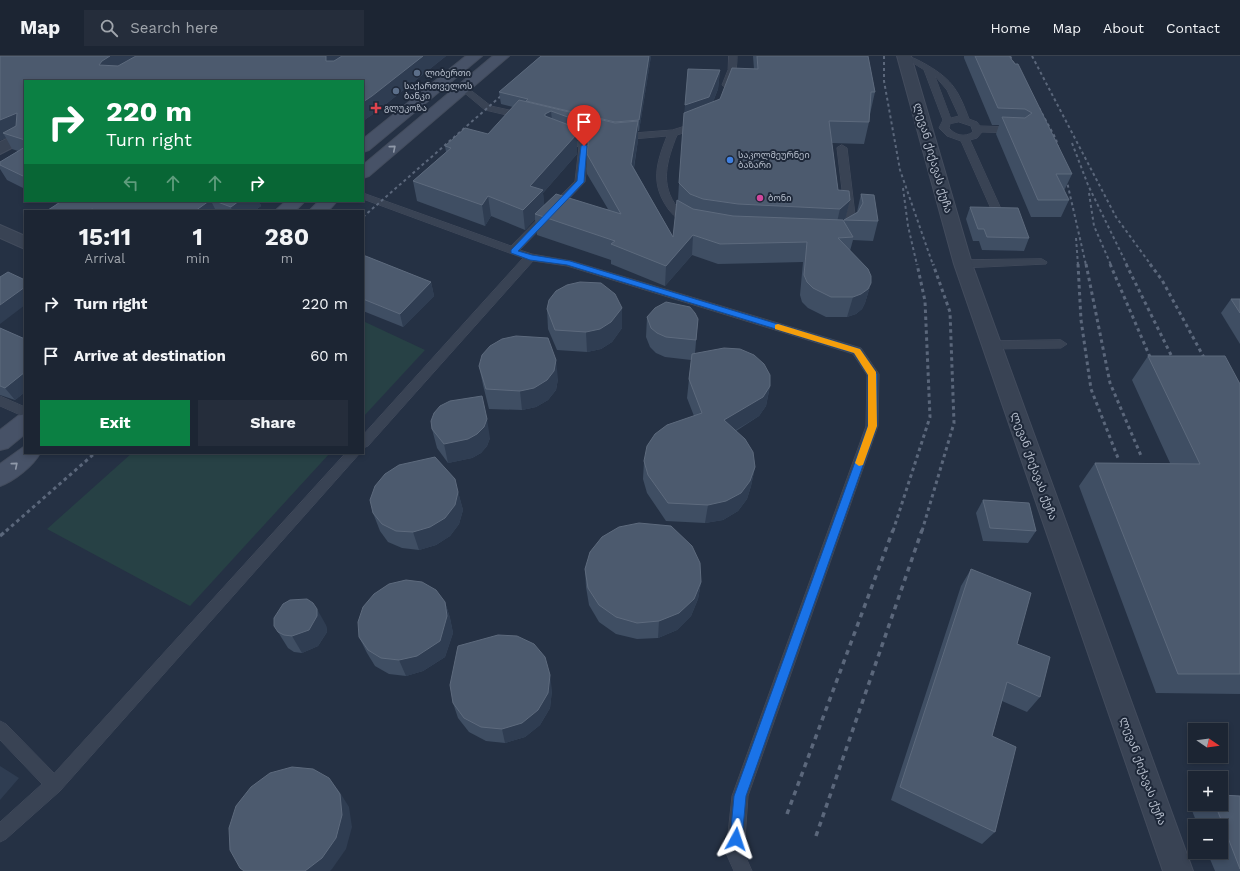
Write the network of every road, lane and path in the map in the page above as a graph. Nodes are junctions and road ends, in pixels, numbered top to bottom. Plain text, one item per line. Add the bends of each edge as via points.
1 (475, 56) edge
2 (502, 56) edge
3 (733, 56) edge
4 (905, 56) edge
5 (928, 69) junction
6 (464, 88) junction
7 (724, 92) edge
8 (533, 118) edge
9 (965, 120) junction
10 (948, 121) junction
11 (708, 122) edge
12 (978, 129) junction
13 (1019, 130) edge
14 (673, 133) junction
15 (552, 135) edge
16 (24, 136) edge
17 (608, 136) edge
18 (965, 138) junction
19 (364, 146) edge
20 (842, 148) dead end
21 (0, 150) edge
22 (364, 172) edge
23 (364, 196) edge
24 (296, 202) edge
25 (329, 202) edge
26 (285, 210) edge
27 (319, 210) edge
28 (997, 211) edge
29 (700, 226) edge
30 (0, 231) edge
31 (837, 236) edge
32 (24, 243) edge
33 (513, 251) junction
34 (530, 258) junction
35 (1042, 262) dead end
36 (963, 264) junction
37 (992, 344) junction
38 (1061, 344) dead end
39 (0, 401) edge
40 (24, 412) edge
41 (24, 423) edge
42 (0, 442) edge
43 (364, 442) edge
44 (28, 454) edge
45 (353, 454) edge
46 (0, 477) edge
47 (0, 730) edge
48 (54, 786) junction
49 (0, 833) edge
50 (743, 871) edge
51 (1178, 871) edge

1 - 19 main road
2 - 6 main road
3 - 7 lane via 732,70
4 - 5 lane
4 - 36 street, ლევან ქიქავას ქუჩა
5 - 9 lane via 942,77 957,98
5 - 10 lane
6 - 8 lane via 488,108
22 -> 6 main road
9 - 10 lane
9 - 12 lane
10 - 18 lane via 944,125 945,131
11 - 14 lane
12 - 13 lane
12 - 18 lane via 975,136
14 - 17 lane via 615,138
14 - 29 lane via 665,152 661,183 672,207 684,220
15 - 33 lane via 584,146 580,182
16 - 21 street
18 - 28 lane
20 - 31 lane via 851,223 848,229
23 - 33 lane
24 - 26 main road
25 - 27 main road
30 - 32 street
33 - 34 lane
34 - 43 lane
34 - 50 lane via 568,263 857,351 873,374 872,426 740,796 735,853
35 - 36 lane
36 - 37 street, ლევან ქიქავას ქუჩა
37 - 38 lane
37 - 51 street, ლევან ქიქავას ქუჩა
39 - 40 lane
41 - 42 main road
46 -> 44 main road
45 - 48 lane
47 - 48 lane
48 - 49 lane

